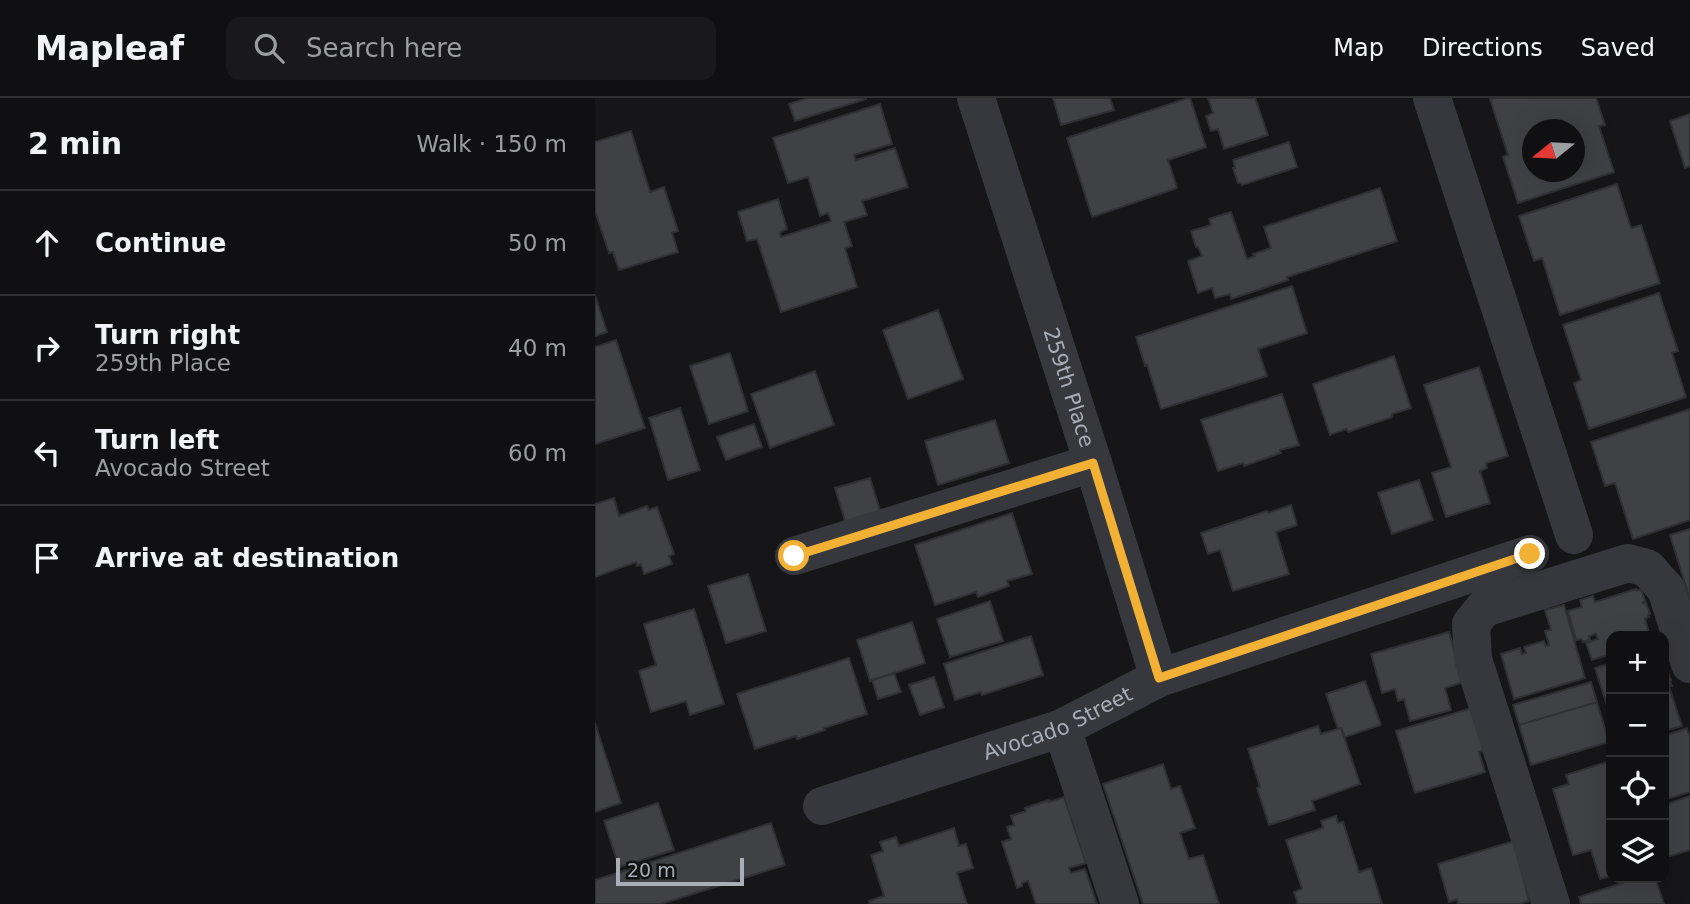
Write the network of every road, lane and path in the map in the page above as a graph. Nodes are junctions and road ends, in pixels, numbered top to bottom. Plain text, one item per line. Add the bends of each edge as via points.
1 (976, 98) edge
2 (1432, 98) edge
3 (1093, 463) junction
4 (1574, 535) dead end
5 (1530, 554) dead end
6 (794, 556) dead end
7 (1690, 664) edge
8 (1159, 678) junction
9 (1062, 728) junction
10 (822, 806) dead end
11 (1119, 904) edge
12 (1551, 904) edge

1 - 3 street, 259th Place
2 - 4 street
3 - 6 street
3 - 8 street, 259th Place
5 - 8 street, Avocado Street
7 - 12 street via 1666,589 1647,568 1628,563 1484,608 1471,624 1473,659
8 - 9 street, Avocado Street
9 - 10 street, Avocado Street
9 - 11 street

